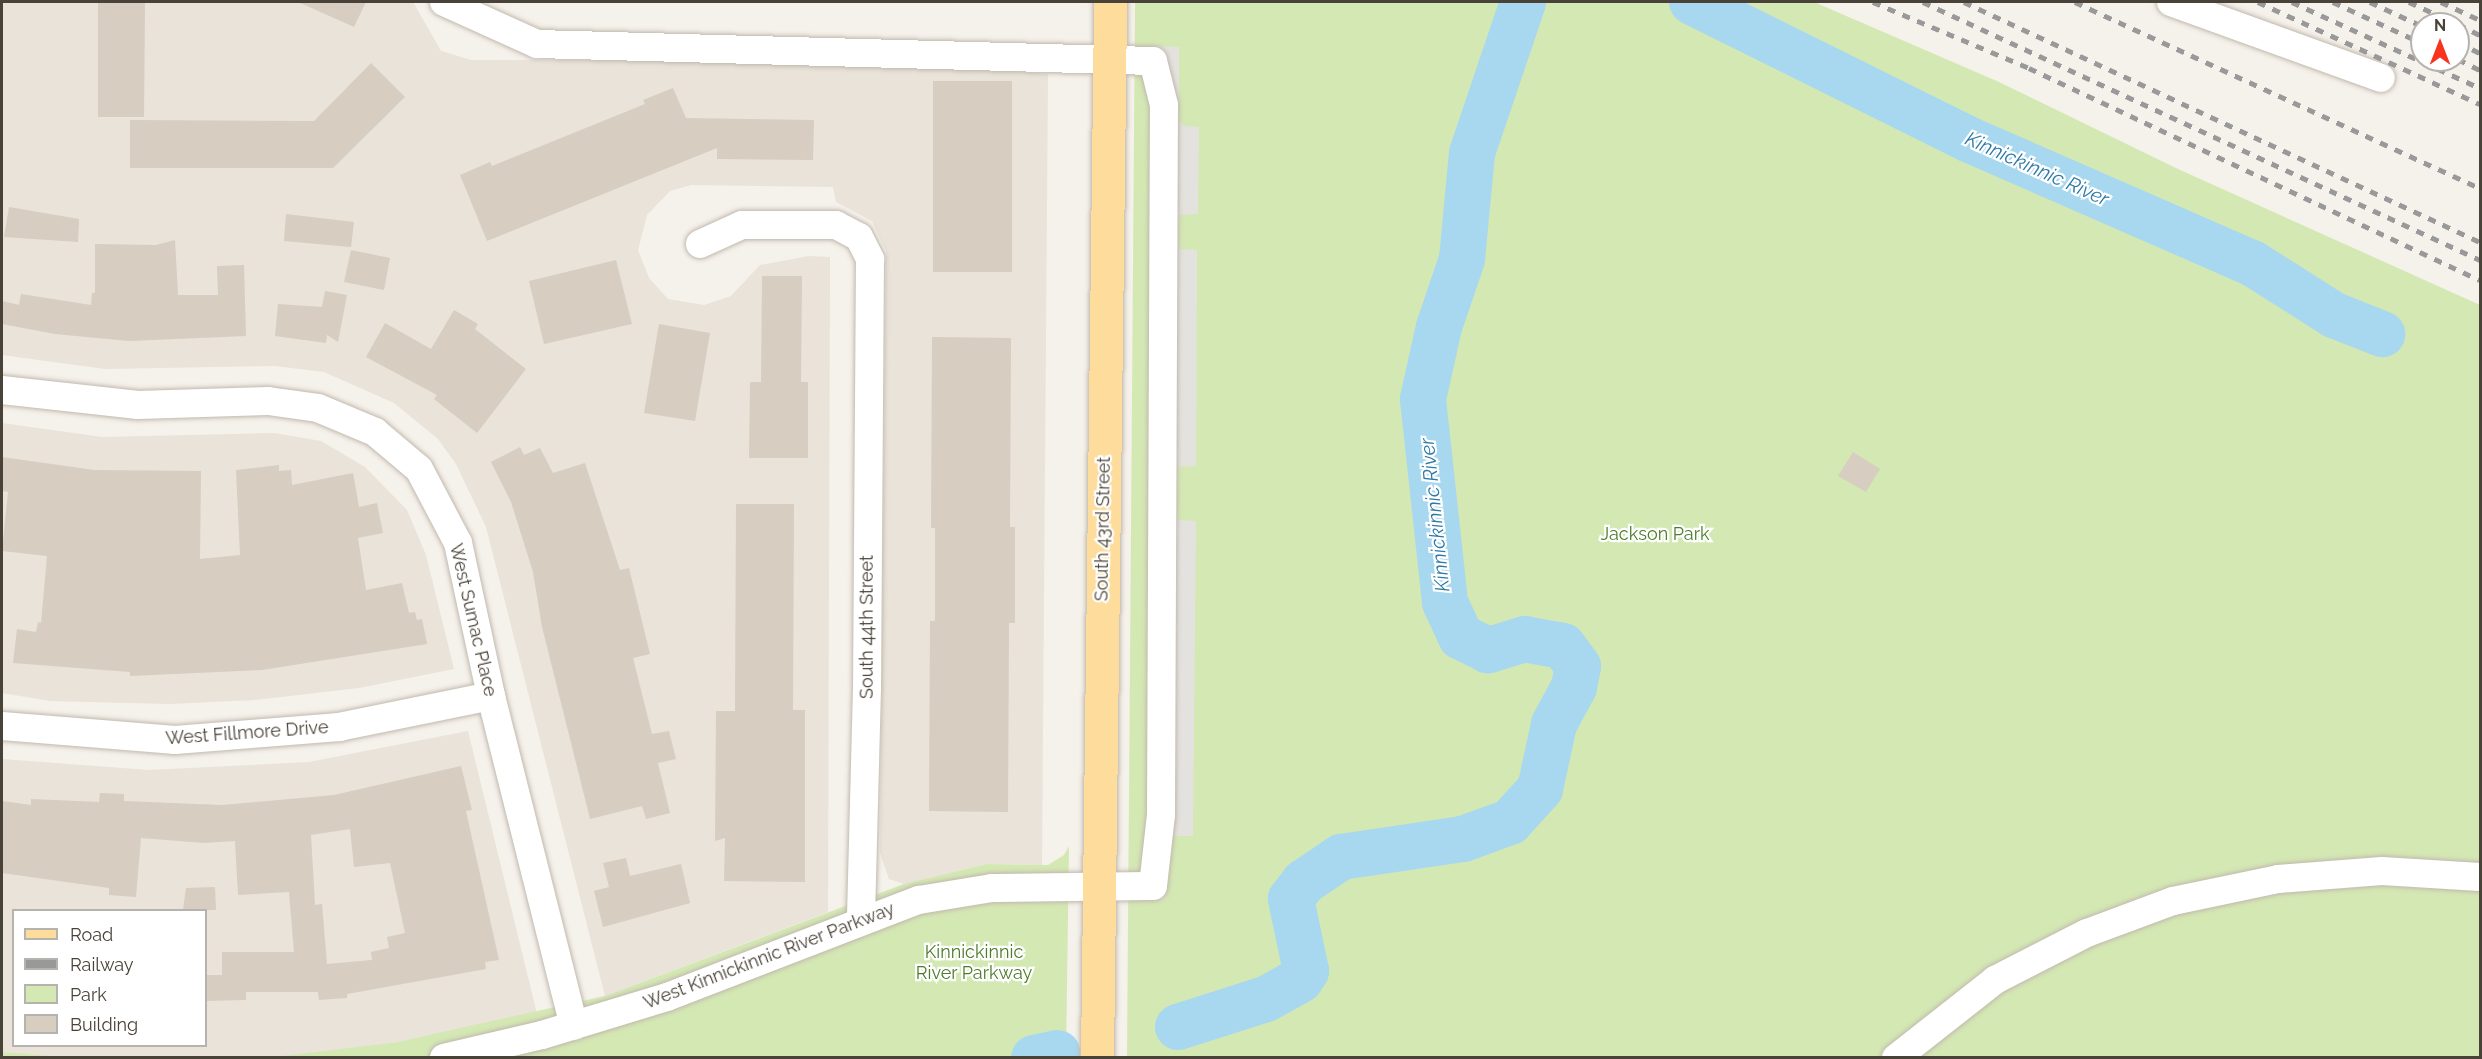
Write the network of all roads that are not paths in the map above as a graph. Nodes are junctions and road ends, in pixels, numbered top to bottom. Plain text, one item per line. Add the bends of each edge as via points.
1 (444, 2) edge
2 (1110, 2) edge
3 (2171, 2) edge
4 (1109, 59) junction
5 (2381, 78) dead end
6 (700, 244) dead end
7 (2, 390) edge
8 (491, 696) junction
9 (2, 726) edge
10 (2481, 877) edge
11 (1098, 886) junction
12 (861, 921) junction
13 (574, 1026) junction
14 (444, 1058) edge
15 (1097, 1058) edge
16 (1896, 1058) edge

1 - 4 street via 537,44
2 - 4 main road, South 43rd Street
3 - 5 street
4 - 11 main road, South 43rd Street
4 - 11 street, West Kinnickinnic River Parkway via 1153,61 1164,105 1161,814 1153,886
6 - 12 street, South 44th Street via 742,225 836,225 859,237 870,259
7 - 8 street, West Sumac Place via 138,405 268,402 318,408 375,432 419,470 458,543
8 - 9 street, West Fillmore Drive via 339,727 175,740
8 - 13 street, West Sumac Place
10 - 16 street via 2382,871 2278,879 2173,901 2087,933 1995,980
11 - 12 street, West Kinnickinnic River Parkway via 992,888 953,893 919,900
11 - 15 main road, South 43rd Street
12 - 13 street, West Kinnickinnic River Parkway via 667,997
13 - 14 street, West Kinnickinnic River Parkway

